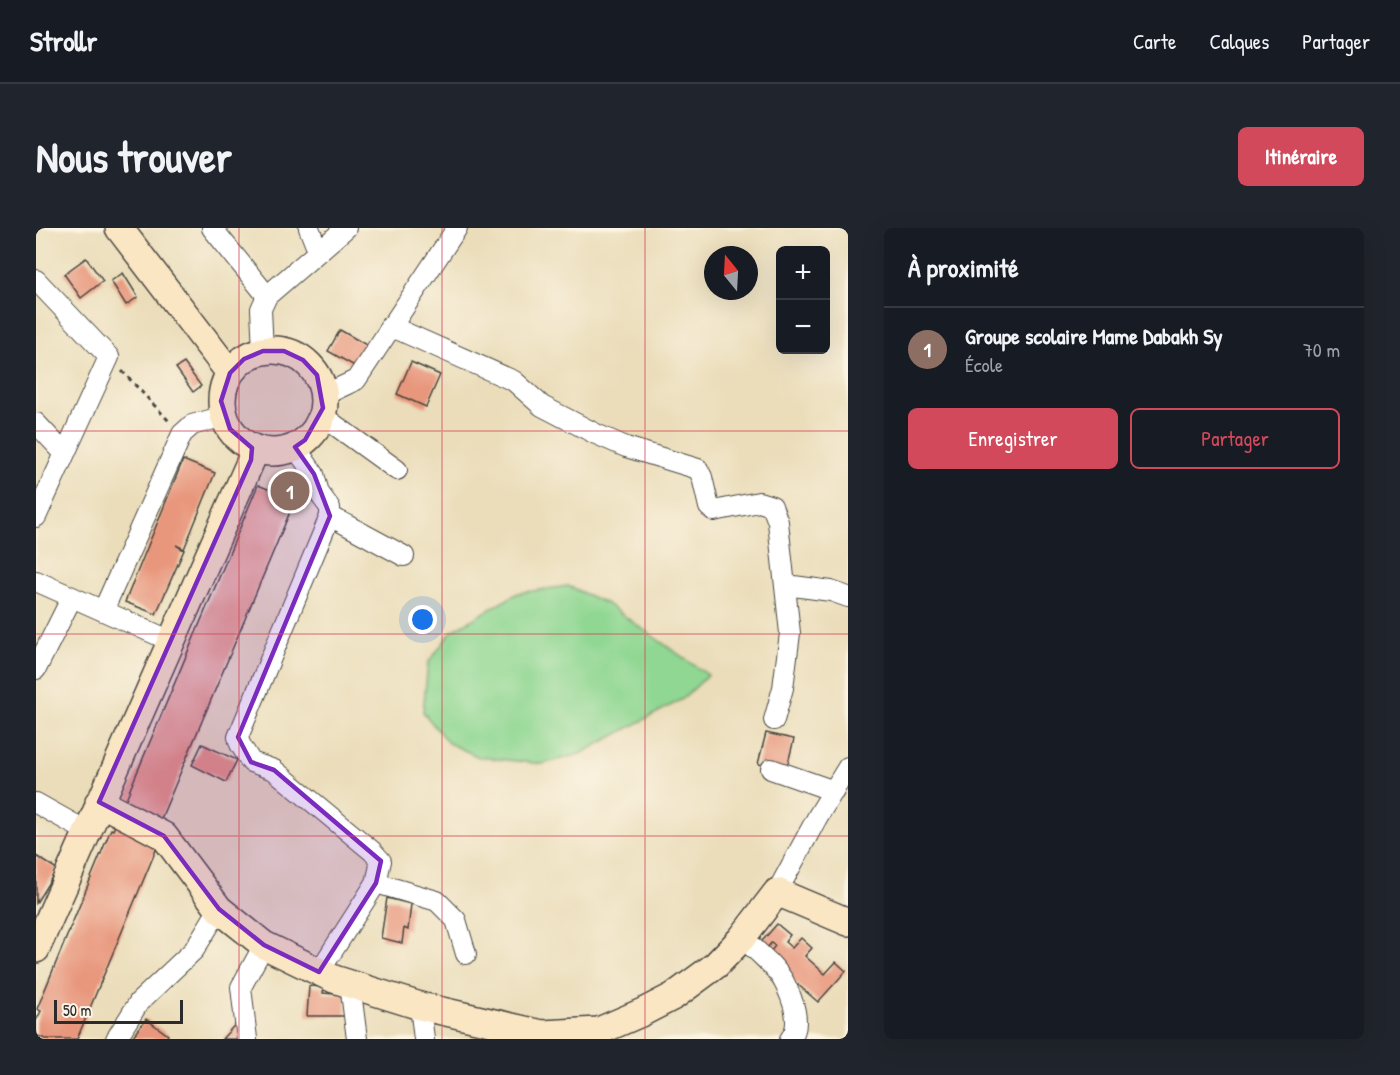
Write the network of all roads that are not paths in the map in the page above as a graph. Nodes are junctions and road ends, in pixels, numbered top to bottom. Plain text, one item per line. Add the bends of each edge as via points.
1 (118, 228) edge
2 (212, 228) edge
3 (309, 228) edge
4 (346, 228) edge
5 (457, 228) edge
6 (318, 251) junction
7 (36, 280) edge
8 (267, 296) junction
9 (390, 326) junction
10 (263, 351) junction
11 (230, 373) junction
12 (323, 405) junction
13 (224, 416) junction
14 (36, 423) edge
15 (294, 447) junction
16 (252, 448) junction
17 (64, 453) junction
18 (397, 470) dead end
19 (330, 516) junction
20 (36, 517) edge
21 (404, 556) dead end
22 (36, 581) edge
23 (786, 585) junction
24 (72, 597) junction
25 (848, 597) edge
26 (103, 611) junction
27 (171, 641) junction
28 (36, 669) edge
29 (774, 720) dead end
30 (848, 767) edge
31 (771, 769) dead end
32 (834, 791) junction
33 (99, 802) junction
34 (36, 803) edge
35 (86, 831) junction
36 (376, 884) junction
37 (777, 892) junction
38 (219, 909) junction
39 (848, 922) edge
40 (742, 937) junction
41 (38, 938) edge
42 (264, 945) junction
43 (466, 954) dead end
44 (319, 972) junction
45 (350, 984) junction
46 (420, 1006) junction
47 (542, 1036) edge
48 (116, 1039) edge
49 (247, 1039) edge
50 (357, 1039) edge
51 (424, 1039) edge
52 (790, 1039) edge

1 - 11 street
2 - 8 street
3 - 6 street
4 - 6 street
5 - 9 street
6 - 8 street
7 - 17 street via 109,357
8 - 10 street via 261,309
9 - 12 street via 356,380
9 - 23 street via 514,381 542,406 596,434 698,469 709,507 714,511 759,502 771,506 778,522
10 - 11 street via 244,358
10 - 12 street via 284,351 303,360 317,375
11 - 13 street via 224,386
12 - 15 street via 314,431
12 - 18 street
13 - 16 street via 230,429
13 - 26 street via 192,425 182,434
14 - 17 street
15 - 16 street via 274,451
15 - 19 street via 314,474
16 - 27 street via 251,460
17 - 20 street
19 - 21 street
19 - 36 street via 238,737 251,762 274,770 372,851 381,861
22 - 24 street
23 - 25 street
23 - 29 street via 790,633 783,688
24 - 26 street
24 - 28 street
26 - 27 street
27 - 33 street
30 - 32 street
31 - 32 street
32 - 37 street
33 - 35 street
33 - 38 street via 164,836
34 - 35 street
35 - 41 street
36 - 43 street via 437,901 456,920
36 - 44 street
37 - 39 street
37 - 40 street
38 - 42 street
38 - 48 street via 194,950 139,1002
40 - 47 street via 716,965 674,996 644,1012 599,1031
40 - 52 street via 784,981 797,1018
42 - 44 street
42 - 49 street via 241,987
44 - 45 street
45 - 46 street
45 - 50 street
46 - 47 street
46 - 51 street

